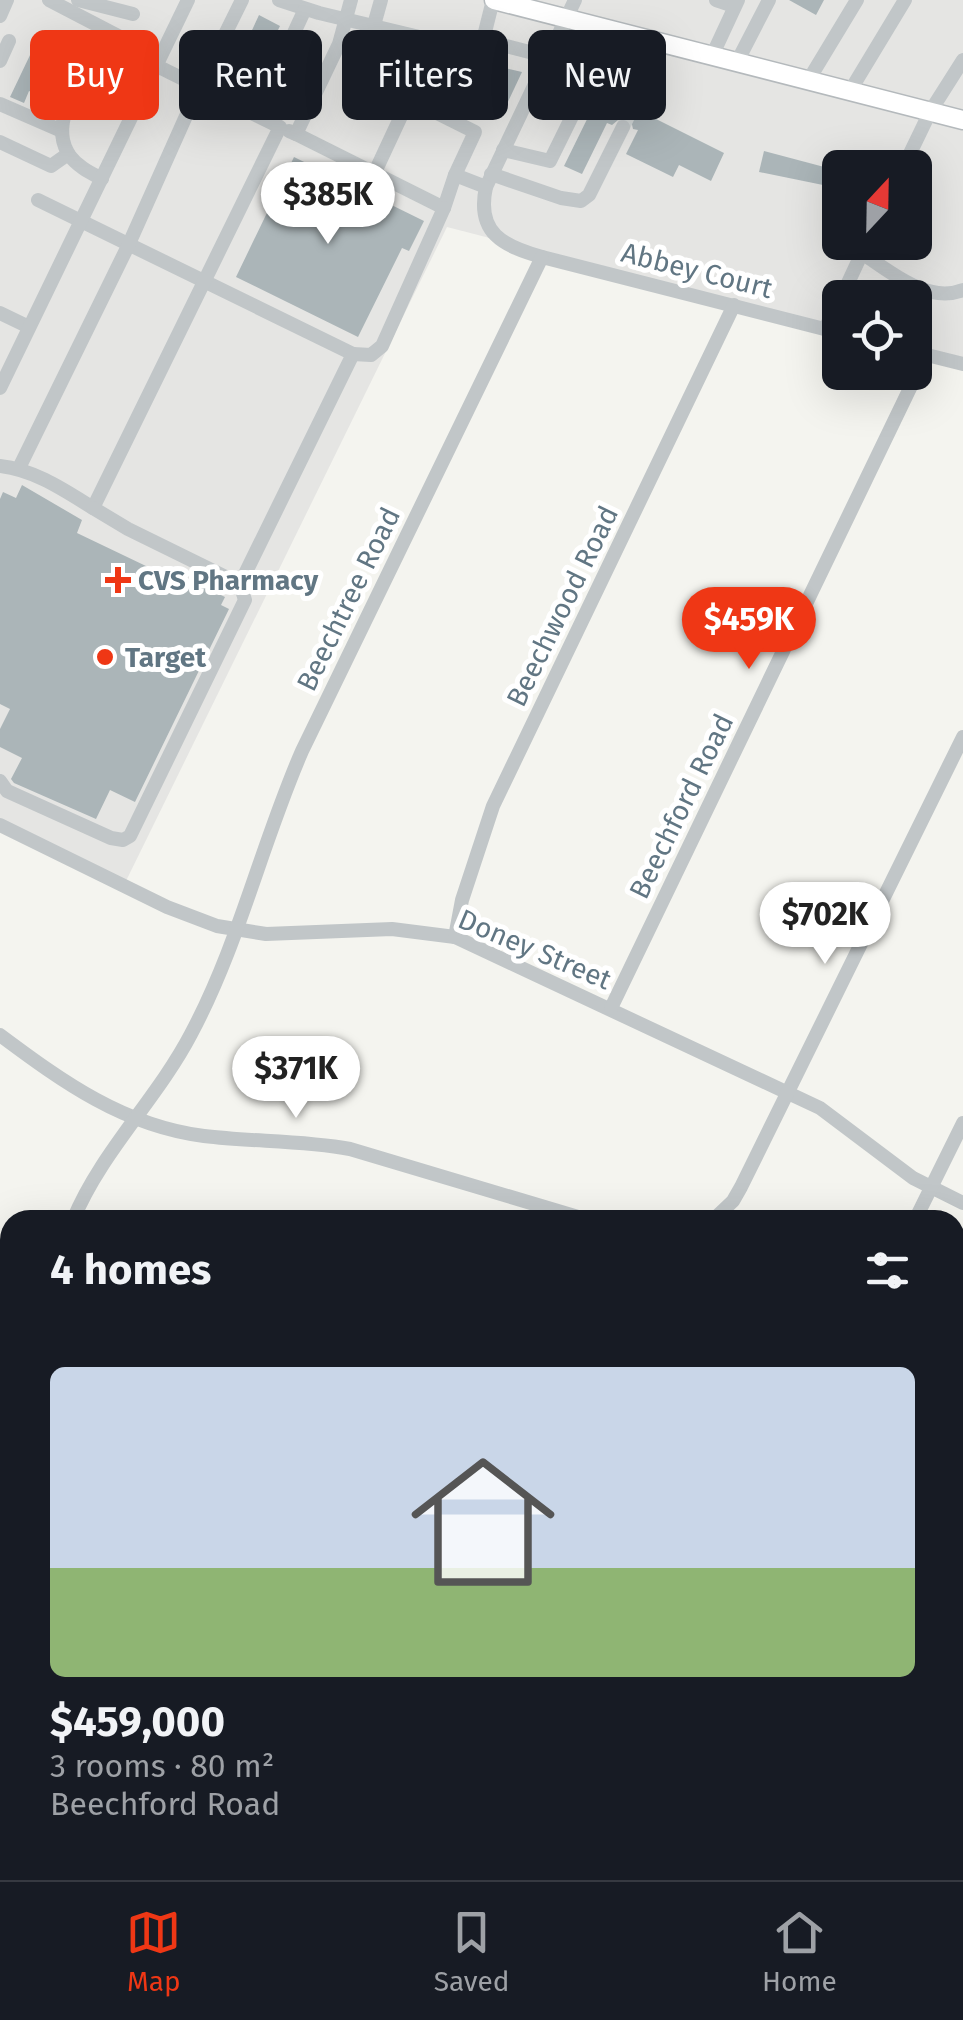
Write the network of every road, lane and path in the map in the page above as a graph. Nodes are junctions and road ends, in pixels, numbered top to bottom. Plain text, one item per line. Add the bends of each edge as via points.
1 (7, 0) edge
2 (50, 0) edge
3 (78, 0) edge
4 (188, 0) edge
5 (242, 0) edge
6 (279, 0) edge
7 (351, 0) edge
8 (381, 0) edge
9 (493, 0) edge
10 (575, 0) edge
11 (716, 0) edge
12 (769, 0) edge
13 (858, 0) edge
14 (904, 0) edge
15 (736, 3) edge
16 (304, 9) junction
17 (133, 14) dead end
18 (0, 16) edge
19 (346, 17) junction
20 (566, 18) junction
21 (374, 25) junction
22 (107, 30) edge
23 (227, 30) edge
24 (294, 30) edge
25 (392, 30) edge
26 (486, 30) edge
27 (560, 30) edge
28 (611, 30) edge
29 (9, 41) dead end
30 (666, 44) edge
31 (712, 56) junction
32 (0, 61) edge
33 (159, 62) edge
34 (737, 62) junction
35 (961, 68) edge
36 (808, 81) junction
37 (850, 91) junction
38 (528, 98) edge
39 (0, 104) edge
40 (930, 112) junction
41 (63, 120) edge
42 (130, 120) edge
43 (184, 120) edge
44 (267, 120) edge
45 (399, 120) edge
46 (451, 120) edge
47 (570, 120) edge
48 (963, 120) edge
49 (280, 127) junction
50 (623, 127) tunnel mouth
51 (62, 132) junction
52 (296, 134) junction
53 (0, 142) edge
54 (503, 150) junction
55 (912, 150) edge
56 (68, 154) junction
57 (375, 172) junction
58 (455, 175) junction
59 (102, 179) junction
60 (489, 181) junction
61 (38, 200) dead end
62 (444, 208) junction
63 (82, 221) junction
64 (128, 246) junction
65 (542, 257) junction
66 (878, 260) edge
67 (203, 281) junction
68 (963, 290) edge
69 (734, 304) junction
70 (0, 314) edge
71 (29, 327) junction
72 (822, 328) edge
73 (353, 354) junction
74 (932, 356) edge
75 (963, 364) edge
76 (4, 367) edge
77 (0, 388) edge
78 (903, 390) edge
79 (0, 466) edge
80 (19, 468) junction
81 (93, 508) junction
82 (240, 584) junction
83 (961, 747) edge
84 (0, 781) edge
85 (0, 825) edge
86 (238, 932) junction
87 (455, 937) junction
88 (611, 1008) junction
89 (0, 1035) edge
90 (788, 1093) junction
91 (136, 1120) junction
92 (963, 1123) edge
93 (931, 1188) junction
94 (963, 1203) edge
95 (78, 1210) edge
96 (554, 1210) edge
97 (725, 1210) edge
98 (921, 1210) edge

1 - 18 street
2 - 22 street
3 - 17 street
4 - 33 street
5 - 23 street
6 - 16 street
7 - 19 street
8 - 21 street
9 - 20 main road
9 - 26 street
10 - 20 street
11 - 15 street
12 - 34 street
13 - 36 street
14 - 37 street
15 - 31 street
16 - 19 street
16 - 24 street
19 - 21 street
19 - 52 street
20 - 27 street
20 - 28 main road
21 - 25 street
29 - 32 street
30 - 31 main road
31 - 34 main road
34 - 36 main road
35 - 40 street
36 - 37 main road
37 - 40 main road
38 - 54 street
39 - 51 street
40 - 48 main road
40 - 55 street
41 - 51 street
42 - 59 street
43 - 64 street
44 - 49 street
45 - 57 street
46 - 58 street via 475,132
47 - 54 street via 550,161
49 - 52 street
49 - 67 street
50 - 60 street via 581,201
51 - 56 street
52 - 57 street
53 - 56 street via 51,166
54 - 60 street
56 - 59 street
57 - 62 street
58 - 60 street
58 - 62 street
59 - 63 street
60 - 65 street via 483,202 491,230 512,248
61 - 63 street
62 - 73 street via 382,346 371,355
63 - 64 street
63 - 71 street
64 - 67 street
64 - 80 street
65 - 69 street, Abbey Court
65 - 86 street, Beechtree Road via 302,751
66 - 68 street via 924,290
67 - 73 street
67 - 81 street
69 - 72 street, Abbey Court
69 - 87 street, Beechwood Road via 493,806
70 - 71 street
71 - 76 street
73 - 82 street
74 - 75 street
76 - 77 street
78 - 88 street, Beechford Road
79 - 80 street
80 - 81 street
81 - 82 street
82 - 84 street via 245,600 130,836 110,838 7,791
83 - 90 street
85 - 86 street, Doney Street via 168,907
86 - 87 street, Doney Street via 392,928
86 - 91 street, Beechtree Road via 189,1038
87 - 88 street, Doney Street
88 - 90 street, Doney Street
89 - 91 street via 62,1081
90 - 93 street, Doney Street via 820,1108
90 - 97 street
91 - 95 street, Beechtree Road
91 - 96 street via 203,1136 350,1150
92 - 93 street
93 - 94 street, Doney Street
93 - 98 street

